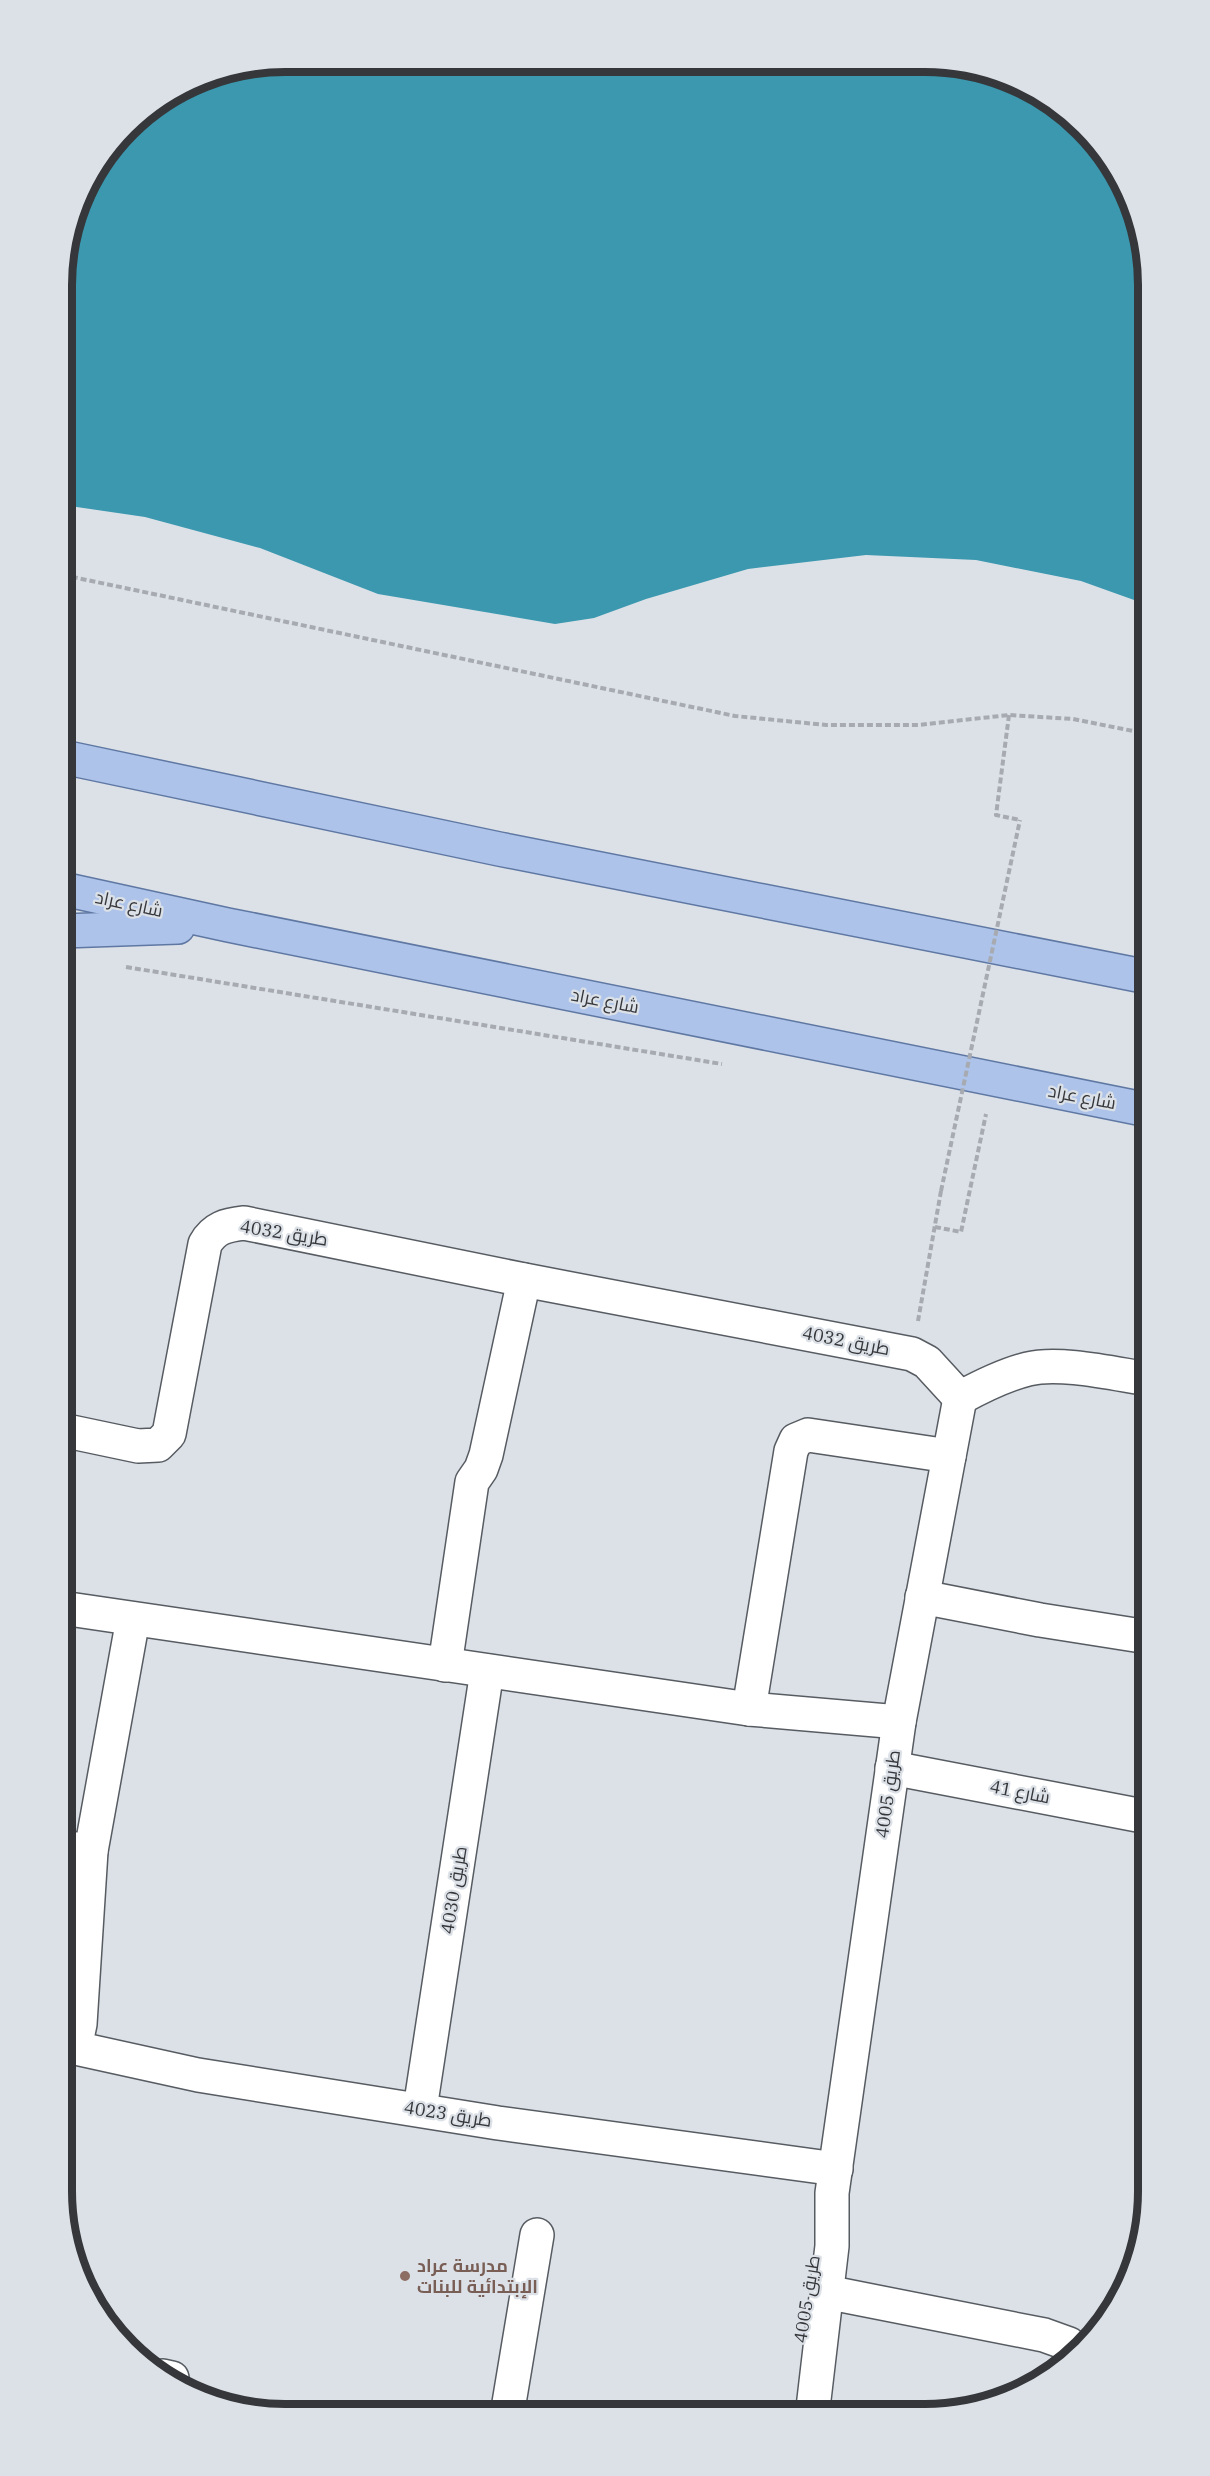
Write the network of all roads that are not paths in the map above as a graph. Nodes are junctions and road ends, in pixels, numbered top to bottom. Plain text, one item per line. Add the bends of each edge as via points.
1 (72, 759) edge
2 (72, 892) edge
3 (228, 925) junction
4 (72, 932) edge
5 (1138, 975) edge
6 (1138, 1108) edge
7 (524, 1280) junction
8 (1138, 1377) edge
9 (960, 1398) junction
10 (72, 1432) edge
11 (949, 1456) junction
12 (922, 1597) junction
13 (72, 1610) edge
14 (133, 1619) junction
15 (1138, 1635) edge
16 (445, 1665) junction
17 (488, 1671) junction
18 (749, 1709) junction
19 (899, 1722) junction
20 (892, 1768) junction
21 (1138, 1814) edge
22 (76, 1849) edge
23 (72, 2039) edge
24 (72, 2048) edge
25 (420, 2109) junction
26 (834, 2181) junction
27 (537, 2235) dead end
28 (826, 2292) junction
29 (1071, 2346) edge
30 (509, 2404) edge
31 (791, 2404) edge
32 (813, 2404) edge

1 - 5 main road via 511,851
2 - 3 main road, شارع عراد
3 - 4 main road
3 - 6 main road, شارع عراد
7 - 9 street, طريق 4032 via 912,1354 927,1362
7 - 10 street, طريق 4032 via 244,1223 219,1228 205,1244 169,1434 158,1445 138,1446
7 - 16 street via 486,1455 472,1482
8 - 9 street via 1077,1368 1031,1368 992,1381
9 - 11 street, طريق 4005
11 - 12 street, طريق 4005
11 - 18 street via 808,1435 796,1440 791,1451
12 - 15 street
12 - 19 street, طريق 4005
13 - 14 street
14 - 16 street
14 - 22 street
16 - 17 street
17 - 18 street
17 - 25 street, طريق 4030
18 - 19 street
19 - 20 street, طريق 4005
20 - 21 street, شارع 41
20 - 26 street, طريق 4005
22 - 23 street via 80,2024
24 - 25 street, طريق 4023 via 198,2075
25 - 26 street, طريق 4023
26 - 28 street, طريق 4005
26 - 31 street, طريق 4005 via 817,2239
27 - 30 street
28 - 29 street via 1044,2335
28 - 32 street, طريق 4005

